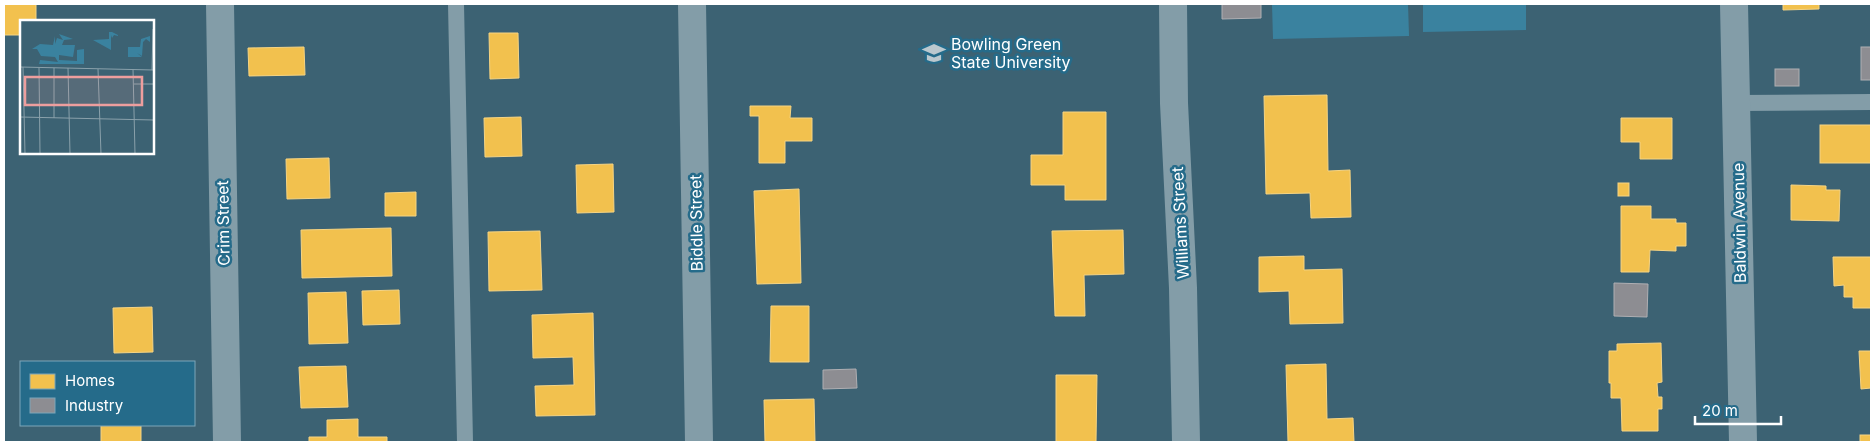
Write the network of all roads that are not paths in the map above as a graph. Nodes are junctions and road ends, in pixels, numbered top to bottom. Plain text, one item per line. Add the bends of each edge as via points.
1 (220, 4) edge
2 (456, 4) edge
3 (692, 4) edge
4 (1173, 4) edge
5 (1734, 4) edge
6 (1871, 102) edge
7 (1736, 103) junction
8 (227, 442) edge
9 (465, 442) edge
10 (699, 442) edge
11 (1186, 442) edge
12 (1744, 442) edge

1 - 8 street, Crim Street
2 - 9 lane
3 - 10 street, Biddle Street
4 - 11 street, Williams Street
5 - 7 street, Baldwin Avenue
6 - 7 lane
7 - 12 street, Baldwin Avenue

